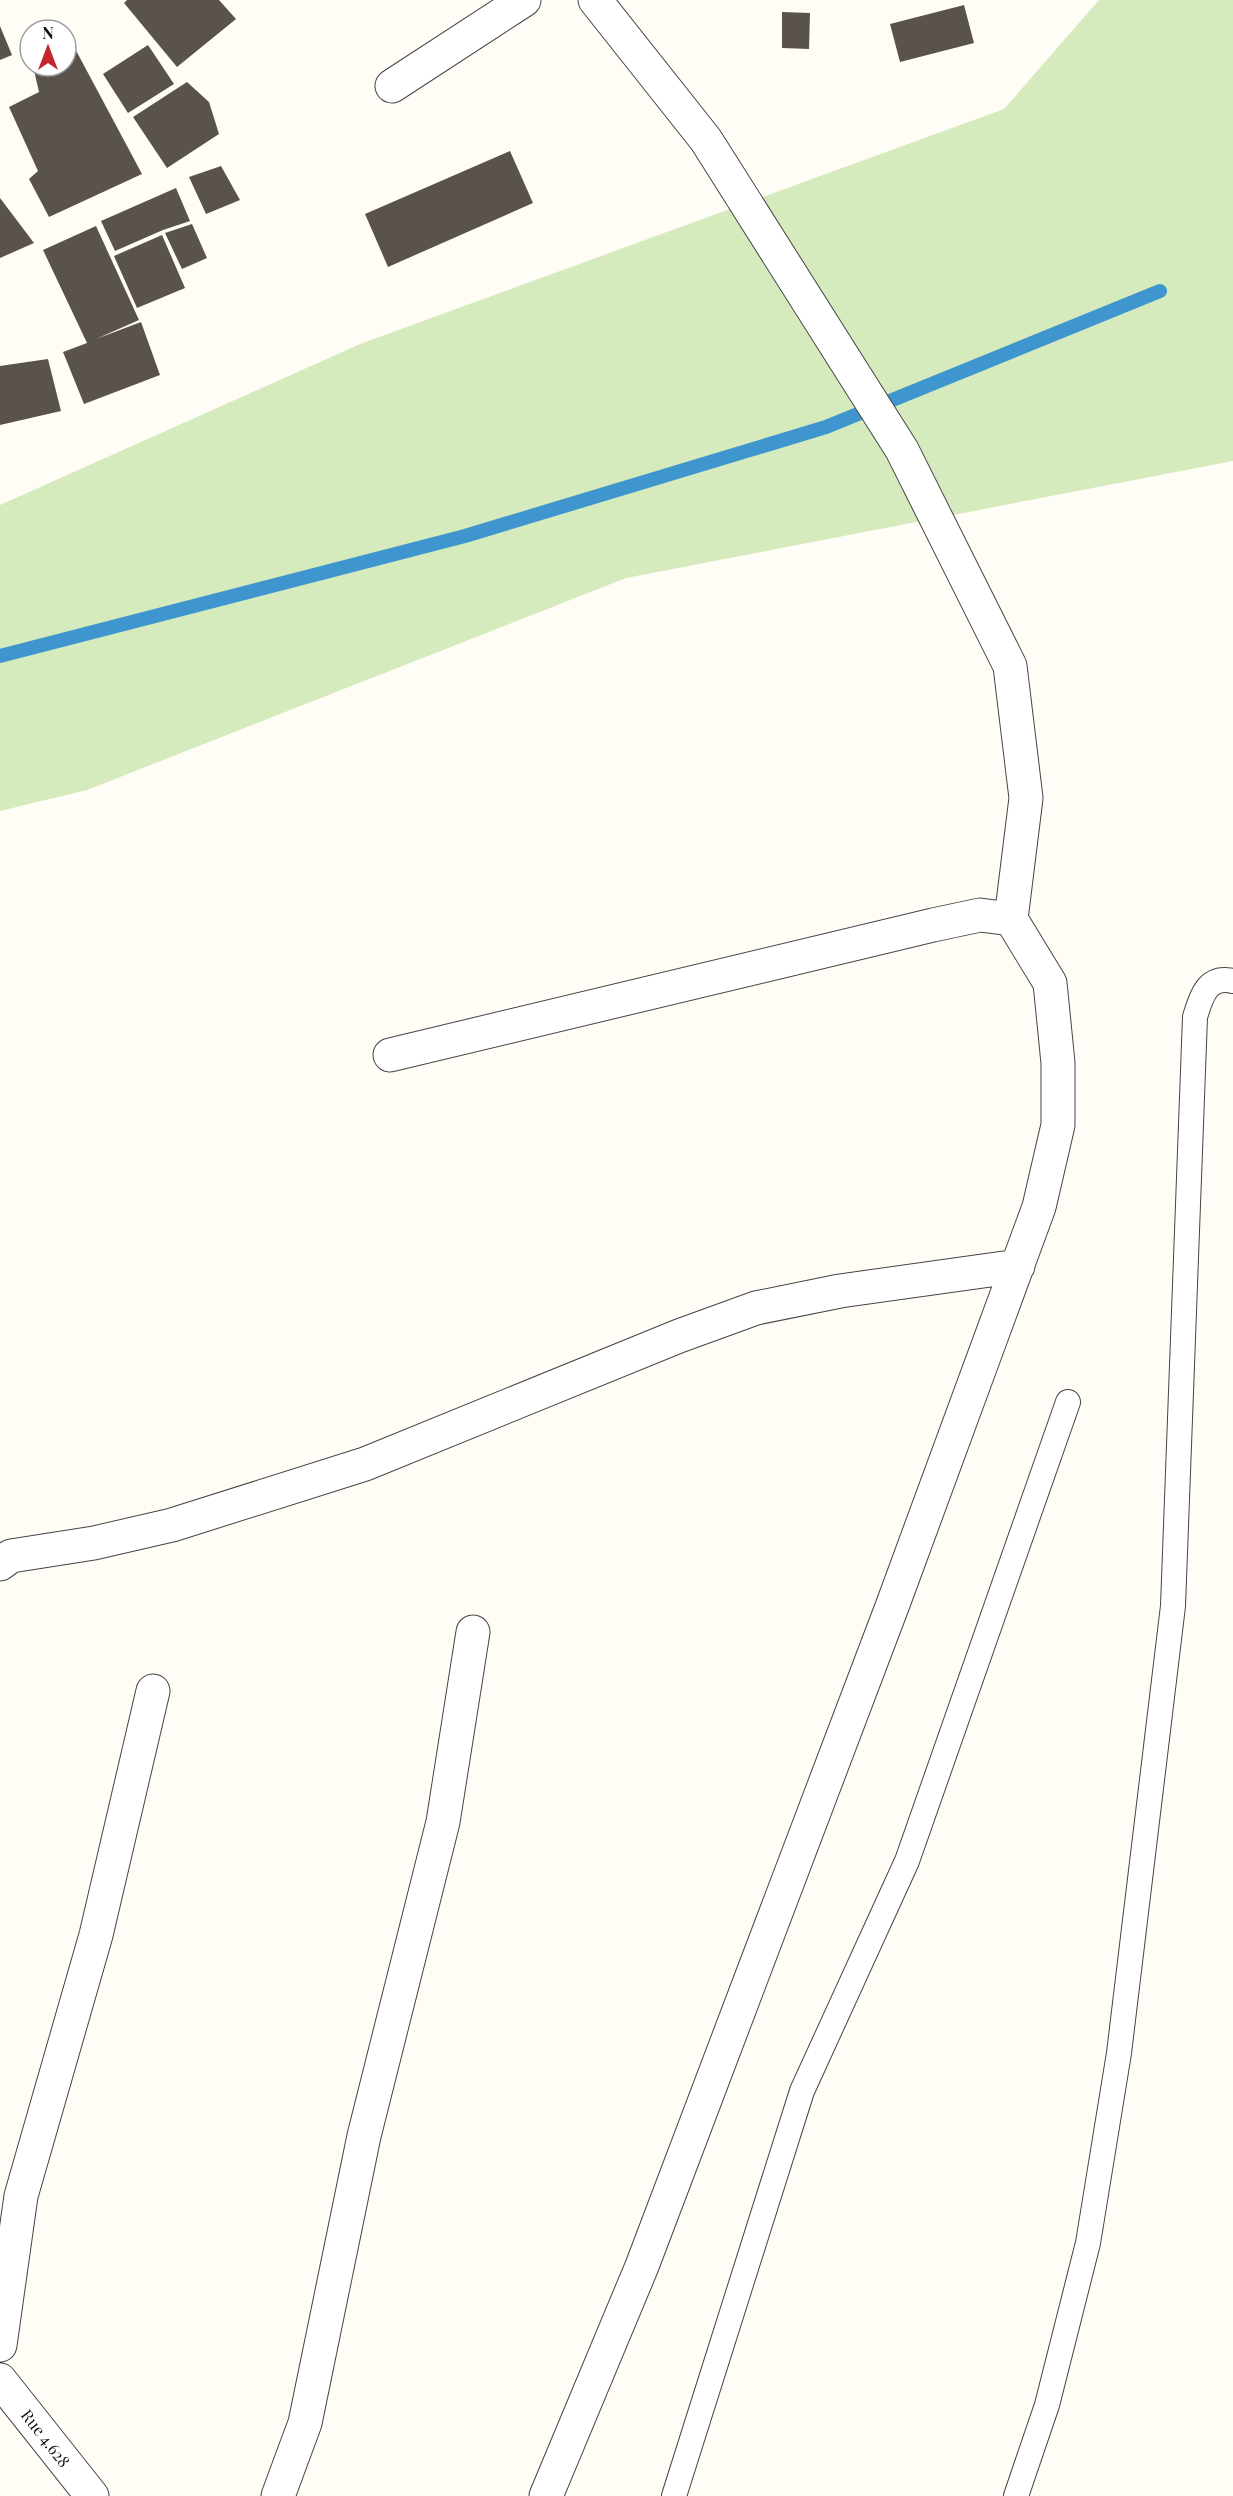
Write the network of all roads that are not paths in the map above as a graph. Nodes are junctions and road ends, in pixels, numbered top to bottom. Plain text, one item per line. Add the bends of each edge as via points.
1 (524, 0) edge
2 (595, 0) edge
3 (392, 86) dead end
4 (1011, 919) junction
5 (1233, 981) edge
6 (390, 1056) dead end
7 (1018, 1266) junction
8 (1068, 1402) dead end
9 (0, 1564) edge
10 (473, 1632) dead end
11 (153, 1691) dead end
12 (0, 2345) edge
13 (0, 2380) edge
14 (92, 2496) edge
15 (278, 2496) edge
16 (546, 2496) edge
17 (674, 2496) edge
18 (1016, 2496) edge

1 - 3 street
2 - 4 street via 706,140 896,442 1010,666 1026,798
4 - 6 street via 980,915 933,925
4 - 7 street via 1050,983 1058,1063 1058,1125 1039,1207
5 - 18 lane via 1209,984 1201,995 1195,1017 1173,1606 1119,2053 1088,2243 1047,2405
7 - 9 street via 840,1291 756,1308 365,1464 172,1525 11,1556
7 - 16 street via 646,2255
8 - 17 lane via 907,1861 802,2091
10 - 15 street via 443,1822 364,2136 305,2423
11 - 12 street via 96,1935 21,2196
13 - 14 street, Rue 4.628

